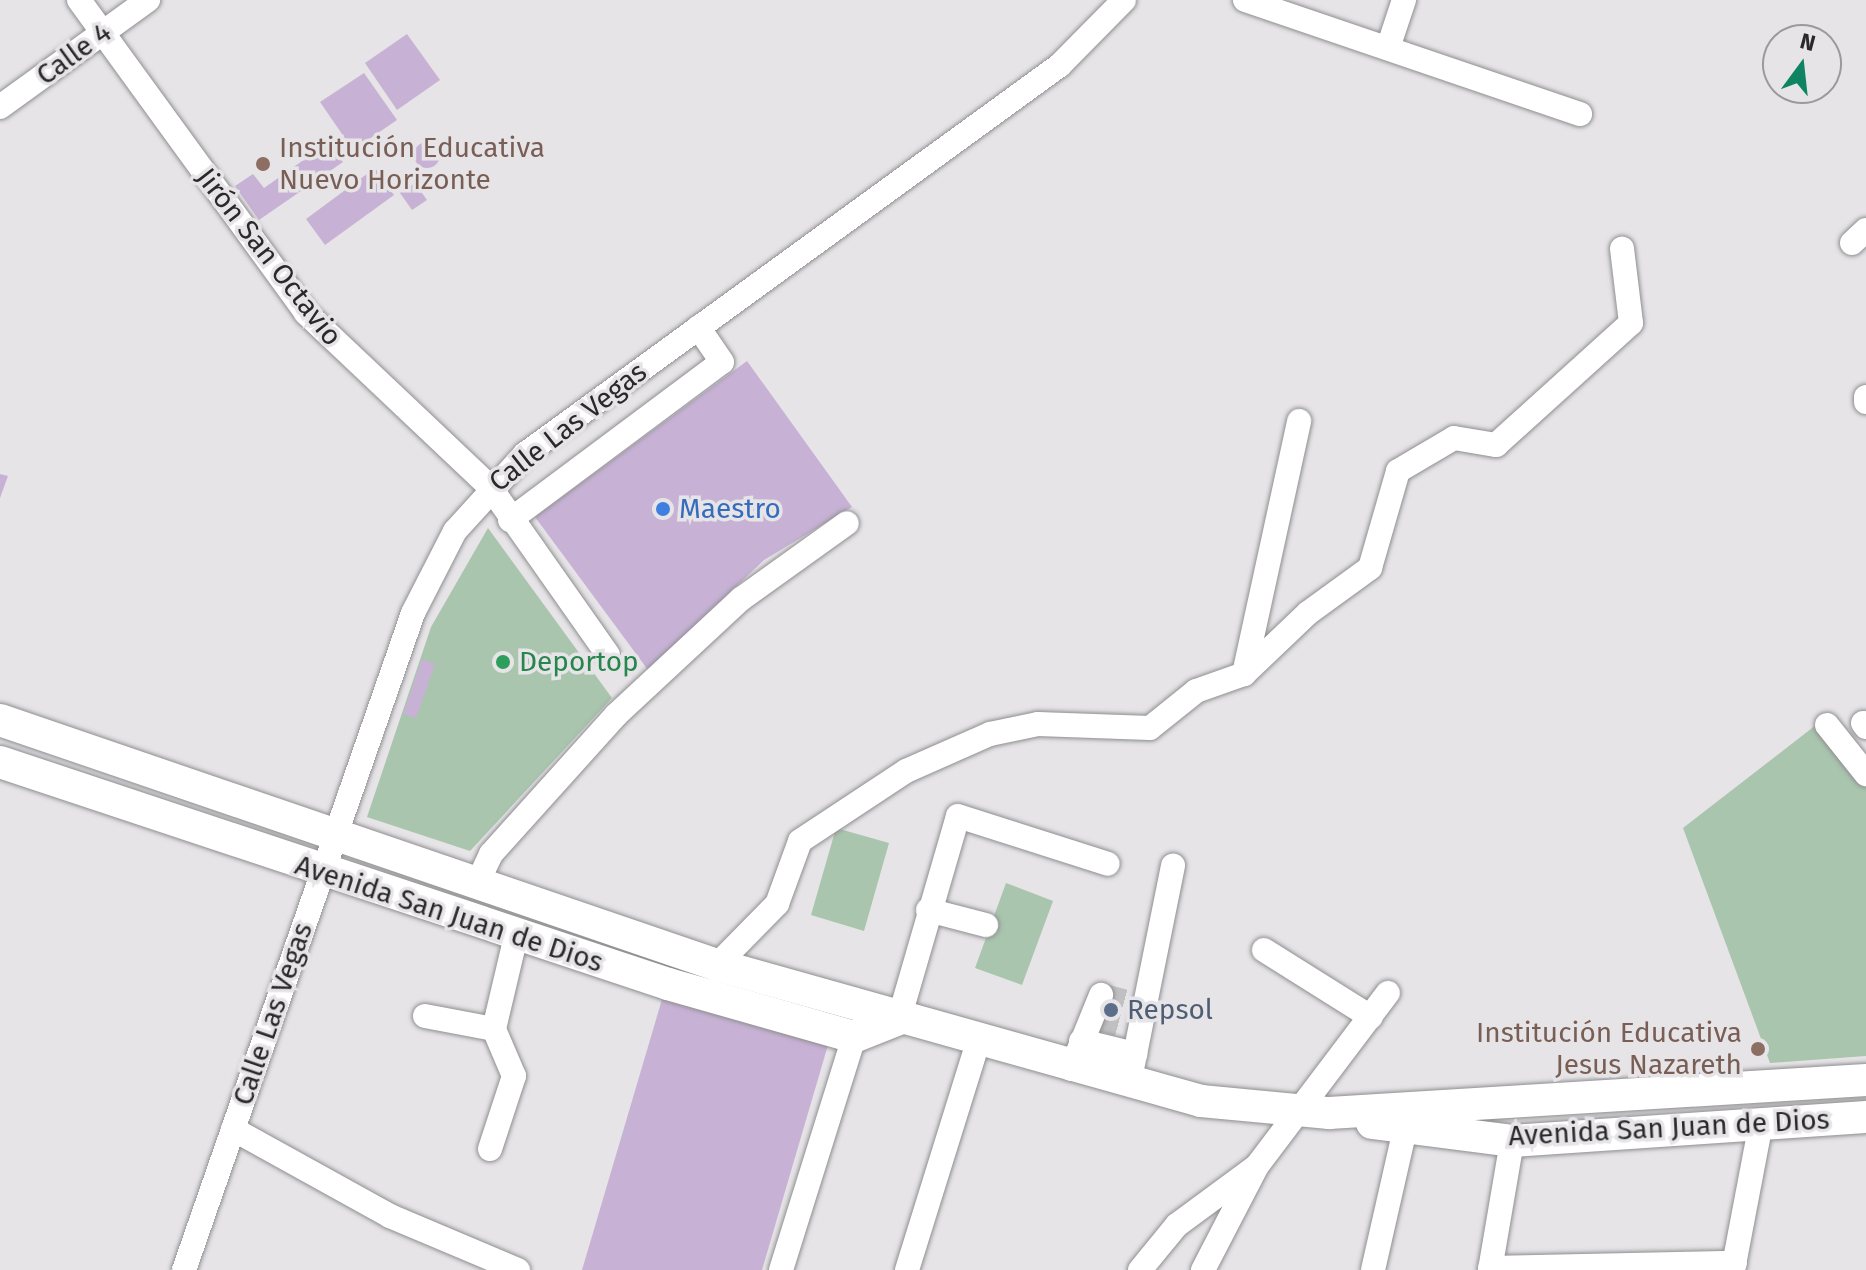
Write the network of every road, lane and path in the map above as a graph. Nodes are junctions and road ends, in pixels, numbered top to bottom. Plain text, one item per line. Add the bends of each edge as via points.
1 (79, 0) edge
2 (148, 0) edge
3 (1124, 0) edge
4 (1245, 0) edge
5 (1404, 0) edge
6 (102, 33) junction
7 (1388, 48) junction
8 (0, 107) edge
9 (1580, 114) dead end
10 (1622, 249) dead end
11 (698, 327) junction
12 (1299, 421) dead end
13 (490, 487) junction
14 (510, 520) junction
15 (847, 523) dead end
16 (608, 655) dead end
17 (1244, 674) junction
18 (0, 720) edge
19 (1827, 725) dead end
20 (0, 762) edge
21 (1866, 774) edge
22 (334, 838) junction
23 (1108, 864) dead end
24 (1173, 865) dead end
25 (322, 873) junction
26 (477, 884) junction
27 (928, 910) junction
28 (986, 925) dead end
29 (516, 936) junction
30 (1264, 950) dead end
31 (717, 965) junction
32 (1388, 993) dead end
33 (1095, 1010) dead end
34 (425, 1016) dead end
35 (1371, 1017) junction
36 (899, 1019) junction
37 (494, 1029) junction
38 (854, 1037) junction
39 (978, 1042) junction
40 (1076, 1055) junction
41 (1132, 1069) junction
42 (1866, 1080) edge
43 (1296, 1113) junction
44 (1329, 1113) junction
45 (1866, 1117) edge
46 (1761, 1123) junction
47 (233, 1129) junction
48 (1405, 1129) junction
49 (1512, 1141) junction
50 (490, 1149) dead end
51 (1257, 1166) junction
52 (1734, 1267) edge
53 (1592, 1268) edge
54 (1372, 1269) edge
55 (1490, 1269) edge
56 (184, 1270) edge
57 (518, 1270) edge
58 (781, 1270) edge
59 (907, 1270) edge
60 (1140, 1270) edge
61 (1203, 1270) edge

1 - 6 street, Jirón San Octavio
2 - 6 street, Calle 4
3 - 11 street, Calle Las Vegas via 1060,65
4 - 7 street
5 - 7 street
6 - 8 street, Calle 4
6 - 13 street, Jirón San Octavio via 306,313
7 - 9 street
10 - 17 street via 1631,323 1496,445 1454,438 1398,471 1370,568
11 - 13 street, Calle Las Vegas
11 - 14 street via 722,362
12 - 17 street
13 - 14 street, Jirón San Octavio
13 - 22 street, Calle Las Vegas via 425,587
14 - 16 street, Jirón San Octavio
15 - 26 street via 741,599 616,715 491,854
17 - 31 street via 1196,691 1150,728 1038,724 990,734 906,771 800,841 777,904
18 - 22 main road, Avenida San Juan de Dios
19 - 21 street
20 - 25 main road, Avenida San Juan de Dios
22 - 25 street, Calle Las Vegas
22 - 26 main road, Avenida San Juan de Dios
23 - 27 street via 958,816
24 - 41 street via 1133,1015
25 - 29 main road, Avenida San Juan de Dios
25 - 47 street, Calle Las Vegas
26 - 31 main road, Avenida San Juan de Dios
27 - 28 street
27 - 36 street
29 - 37 street
29 - 38 main road, Avenida San Juan de Dios
30 - 35 street
31 - 36 main road, Avenida San Juan de Dios
32 - 35 street
33 - 40 street
34 - 37 street
35 - 43 street
36 - 38 main road
36 - 39 main road, Avenida San Juan de Dios
37 - 50 street via 514,1076
38 - 58 street
39 - 40 main road, Avenida San Juan de Dios
39 - 59 street
40 - 41 main road, Avenida San Juan de Dios
41 - 43 main road, Avenida San Juan de Dios
42 - 44 main road, Avenida San Juan de Dios
43 - 44 main road, Avenida San Juan de Dios
43 - 51 street
44 - 48 main road, Avenida San Juan de Dios
45 - 46 main road, Avenida San Juan de Dios
46 - 49 main road, Avenida San Juan de Dios
46 - 52 street
47 - 56 street, Calle Las Vegas
47 - 57 street via 402,1222
48 - 49 main road, Avenida San Juan de Dios
48 - 54 street
49 - 55 street
51 - 60 street via 1177,1225
51 - 61 street
52 - 53 street
53 - 55 street

